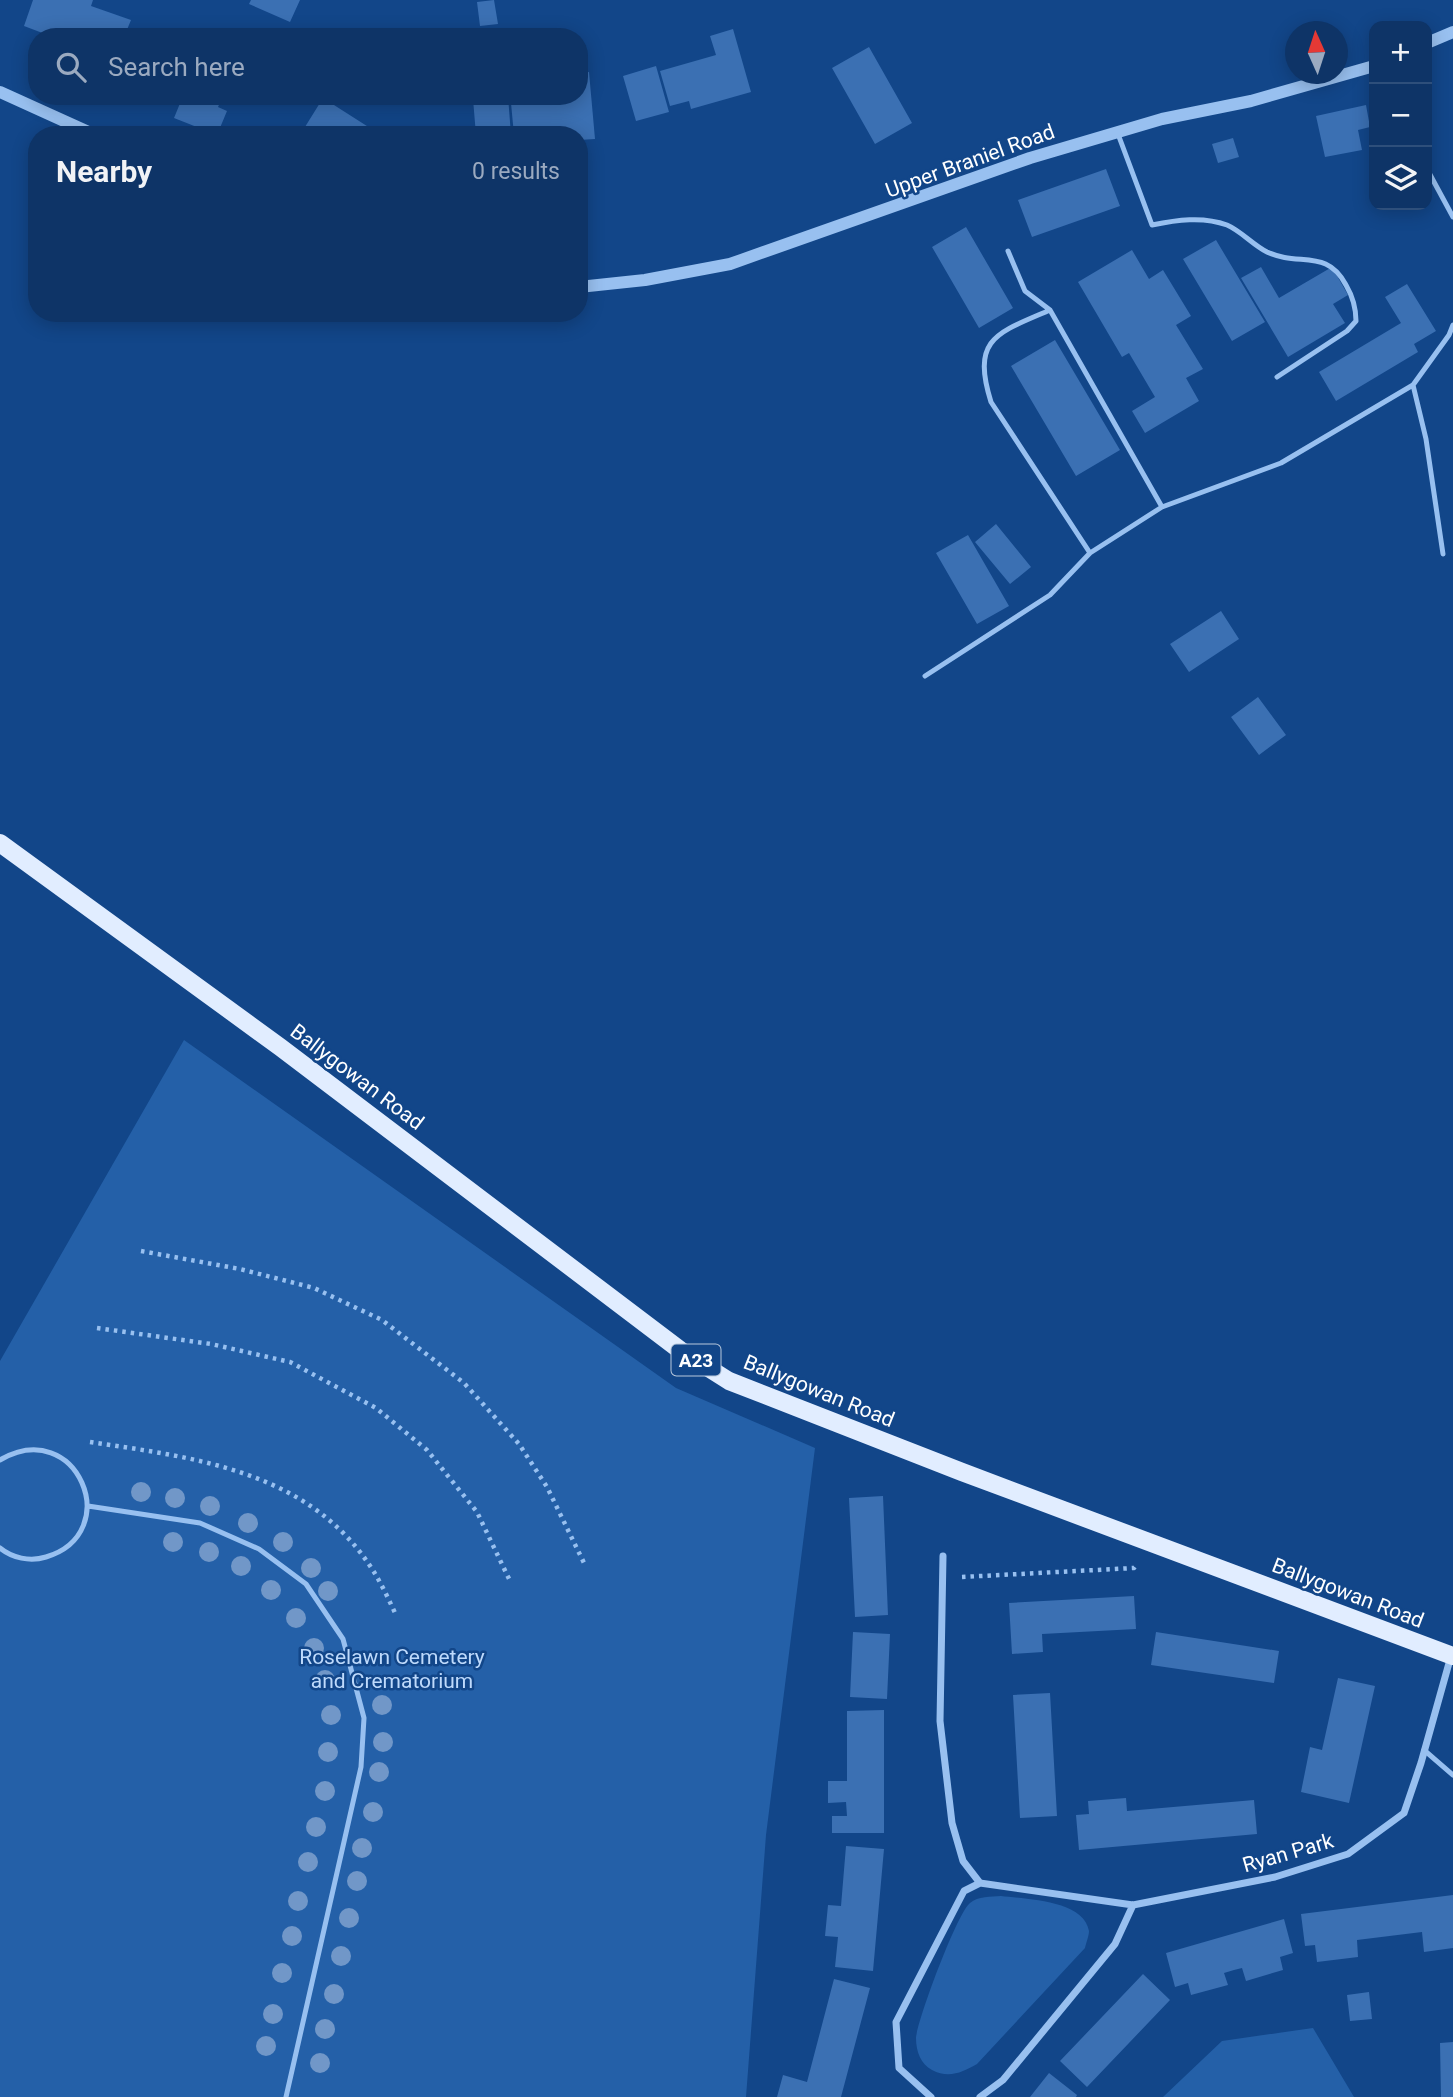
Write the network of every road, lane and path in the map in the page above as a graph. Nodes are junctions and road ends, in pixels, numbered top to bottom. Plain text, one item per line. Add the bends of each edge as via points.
1 (1453, 32) edge
2 (1432, 41) edge
3 (1369, 70) edge
4 (0, 92) edge
5 (28, 105) edge
6 (29, 105) edge
7 (75, 126) edge
8 (1118, 132) junction
9 (1432, 178) edge
10 (1453, 217) edge
11 (1008, 251) dead end
12 (588, 286) edge
13 (1049, 310) junction
14 (1453, 325) edge
15 (1277, 377) dead end
16 (1413, 385) junction
17 (1162, 507) junction
18 (1090, 553) junction
19 (1443, 554) dead end
20 (925, 676) dead end
21 (0, 843) edge
22 (0, 855) edge
23 (43, 876) junction
24 (141, 1251) dead end
25 (97, 1328) dead end
26 (90, 1442) dead end
27 (0, 1460) edge
28 (88, 1506) junction
29 (1147, 1542) junction
30 (0, 1548) edge
31 (943, 1556) dead end
32 (584, 1563) dead end
33 (943, 1578) junction
34 (511, 1583) dead end
35 (396, 1615) dead end
36 (1452, 1656) edge
37 (1423, 1749) junction
38 (1453, 1775) edge
39 (980, 1883) junction
40 (1133, 1905) junction
41 (286, 2097) edge
42 (931, 2097) edge
43 (980, 2097) edge

1 - 2 street
3 - 8 street, Upper Braniel Road
4 - 5 street
6 - 7 street
8 - 12 street, Upper Braniel Road via 1030,158 763,255 645,280
8 - 15 lane via 1152,225 1180,219 1227,225 1267,251 1329,263 1339,272 1352,296 1356,321
9 - 10 lane
11 - 13 lane via 1025,291
13 - 17 lane
13 - 18 lane via 1003,331 984,352 983,376 991,402
14 - 16 lane
16 - 17 lane via 1282,463
16 - 19 lane
17 - 18 lane
18 - 20 lane via 1050,595
21 - 23 main road, Ballygowan Road / A23
22 - 23 main road, Ballygowan Road / A23
23 - 29 main road, Ballygowan Road / A23 via 281,1047 680,1350 729,1381
24 - 32 path via 314,1288 382,1321 464,1384 519,1444 547,1487
25 - 34 path via 211,1344 290,1362 376,1408 427,1450 477,1512
26 - 35 path via 180,1455 271,1481 338,1530 373,1570
27 - 28 lane via 29,1449 63,1458 85,1488
28 - 30 lane via 84,1524 60,1552 24,1559
28 - 41 lane via 200,1523 259,1549 306,1584 343,1639 364,1718 361,1767
29 - 33 path via 1134,1568
29 - 36 main road, Ballygowan Road / A23
31 - 33 street
33 - 39 street via 940,1721 949,1797 962,1861
36 - 37 street, Ryan Park
37 - 38 lane
37 - 40 street, Ryan Park via 1404,1813 1348,1854 1275,1877
39 - 40 street, Ryan Park
39 - 42 street via 964,1891 896,2022 898,2068
40 - 43 street via 1115,1944 1003,2080

